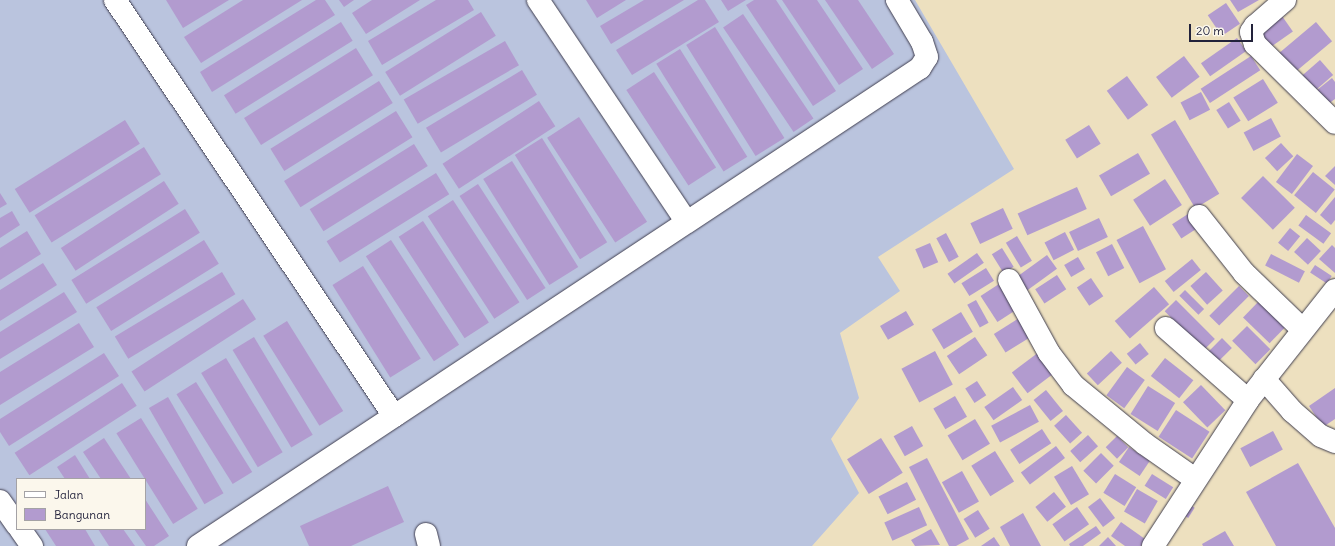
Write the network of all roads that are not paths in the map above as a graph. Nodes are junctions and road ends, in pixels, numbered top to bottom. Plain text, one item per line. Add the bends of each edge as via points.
1 (114, 0) edge
2 (538, 0) edge
3 (898, 0) edge
4 (1285, 0) edge
5 (1335, 123) edge
6 (1199, 216) dead end
7 (686, 221) junction
8 (1009, 280) dead end
9 (1335, 290) edge
10 (1166, 328) dead end
11 (1302, 329) junction
12 (1264, 379) junction
13 (1248, 400) junction
14 (394, 416) junction
15 (1335, 442) edge
16 (1195, 479) junction
17 (0, 501) edge
18 (16, 524) edge
19 (21, 530) edge
20 (32, 546) edge
21 (198, 546) edge
22 (1153, 546) edge

1 - 14 street
2 - 7 street
3 - 7 street via 927,56 920,68
4 - 5 street via 1251,32 1256,44
6 - 11 street via 1244,273
7 - 14 street
8 - 16 street via 1049,353 1072,385 1145,444
9 - 11 street
10 - 13 street
11 - 12 street
12 - 13 street
12 - 15 street via 1292,412 1321,436
13 - 16 street
14 - 21 street
16 - 22 street
17 - 18 street
19 - 20 street

